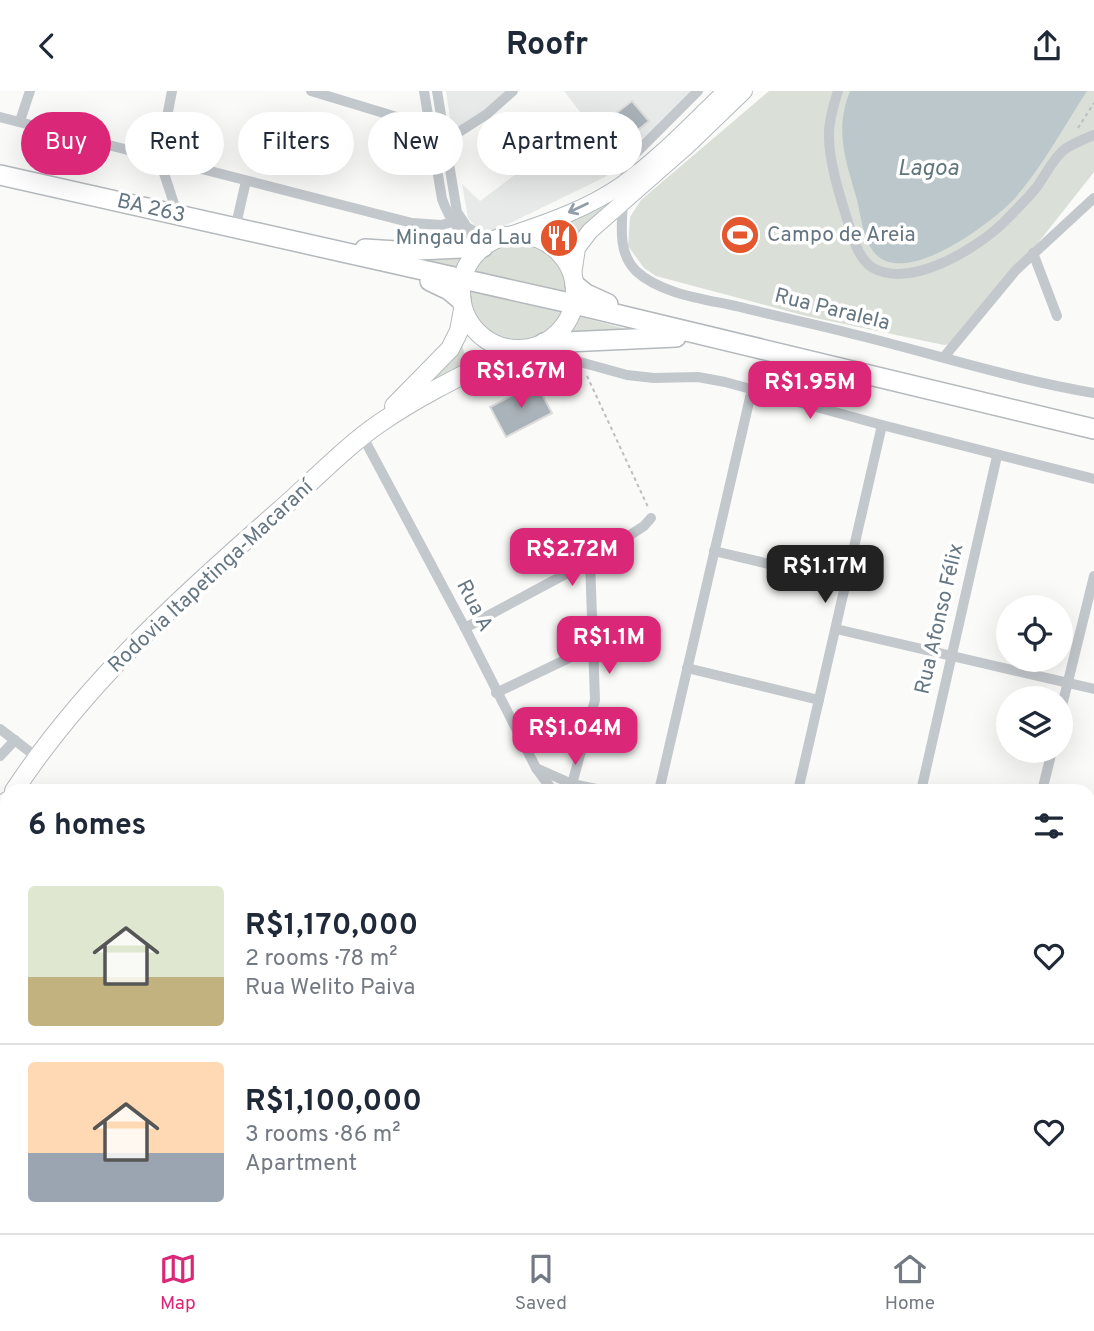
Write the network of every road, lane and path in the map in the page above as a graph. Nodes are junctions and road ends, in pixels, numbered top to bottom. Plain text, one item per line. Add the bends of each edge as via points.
1 (30, 91) edge
2 (172, 91) edge
3 (312, 91) edge
4 (424, 91) edge
5 (437, 91) edge
6 (513, 91) edge
7 (698, 91) edge
8 (726, 91) edge
9 (744, 91) edge
10 (838, 91) edge
11 (1094, 103) edge
12 (168, 112) edge
13 (380, 112) edge
14 (427, 112) edge
15 (440, 112) edge
16 (0, 117) edge
17 (20, 121) junction
18 (1079, 127) dead end
19 (463, 130) edge
20 (1094, 135) edge
21 (125, 149) edge
22 (0, 175) edge
23 (165, 175) edge
24 (223, 175) edge
25 (438, 175) edge
26 (450, 175) edge
27 (246, 181) junction
28 (622, 184) junction
29 (1094, 198) edge
30 (623, 201) junction
31 (178, 216) junction
32 (457, 222) junction
33 (235, 229) junction
34 (510, 235) junction
35 (301, 243) junction
36 (486, 244) junction
37 (1033, 253) junction
38 (574, 288) junction
39 (462, 297) junction
40 (1057, 316) dead end
41 (716, 338) junction
42 (539, 345) junction
43 (515, 349) junction
44 (944, 358) junction
45 (580, 362) junction
46 (451, 380) junction
47 (752, 389) junction
48 (1094, 393) edge
49 (378, 424) junction
50 (882, 425) junction
51 (1094, 429) edge
52 (363, 437) junction
53 (997, 456) junction
54 (1094, 479) edge
55 (651, 518) joint
56 (714, 551) junction
57 (590, 561) junction
58 (1094, 576) edge
59 (846, 582) junction
60 (465, 628) junction
61 (836, 629) junction
62 (592, 647) junction
63 (952, 656) junction
64 (687, 668) junction
65 (1068, 683) junction
66 (1067, 686) edge
67 (1094, 689) edge
68 (496, 693) junction
69 (819, 700) junction
70 (0, 729) edge
71 (15, 740) junction
72 (0, 756) edge
73 (38, 758) junction
74 (1049, 763) edge
75 (536, 768) junction
76 (572, 783) joint
77 (18, 784) edge
78 (548, 784) edge
79 (661, 784) edge
80 (801, 784) edge
81 (923, 784) edge
82 (1044, 784) edge

1 - 17 street
2 - 12 street
3 - 13 street
4 - 14 street
5 - 15 street
6 - 19 street
7 - 28 street via 635,154
8 - 28 main road
9 - 30 main road
10 - 20 street via 829,133 848,222 871,267 889,274 920,272 983,239 1036,188 1065,150
11 - 18 path
16 - 17 street
17 - 21 street
22 - 31 highway, BA 263
23 - 31 street
24 - 27 street
25 - 32 street via 442,199
26 - 32 street
27 - 32 street via 412,223
27 - 33 street
28 - 30 street, Rua Paralela
28 -> 34 main road via 571,212
29 - 37 street
30 - 38 main road via 582,240 575,258
30 - 44 street, Rua Paralela via 622,246 627,260 652,282
31 - 33 highway, BA 263
32 - 36 street
33 - 35 highway, BA 263
34 - 36 main road
34 - 38 main road via 530,236 549,244 563,257
35 - 36 highway via 396,251
35 - 39 highway
36 - 39 main road via 469,262
37 - 40 street
37 - 44 street
38 - 39 highway
38 - 41 highway via 605,304
38 - 42 main road via 566,323
39 - 43 main road via 472,327 486,340
39 - 49 main road via 459,331 450,349
41 - 42 highway via 650,337
41 - 51 highway
42 - 43 main road
42 - 45 street
43 - 46 main road, Rodovia Itapetinga-Macaraní
44 - 48 street, Rua Paralela
45 - 46 lane via 482,392
45 - 47 street via 640,377 698,377
45 - 55 path
46 - 49 main road, Rodovia Itapetinga-Macaraní
47 - 50 street
47 - 56 street
49 - 52 main road, Rodovia Itapetinga-Macaraní
50 - 53 street
50 - 59 street
52 - 60 street, Rua A
52 - 73 main road, Rodovia Itapetinga-Macaraní via 160,620 83,700
53 - 54 street
53 - 63 street, Rua Afonso Félix
55 - 57 street
56 - 59 street
56 - 64 street
57 - 60 street
57 - 62 street
58 - 65 street
59 - 61 street
60 - 68 street, Rua A
61 - 63 street
61 - 69 street
62 - 68 street
62 - 76 street via 595,700
63 - 65 street
63 - 81 street, Rua Afonso Félix
64 - 69 street
64 - 79 street
65 - 66 street
65 - 67 street
68 - 75 street, Rua A
69 - 80 street
70 - 71 street
71 - 72 street
71 - 73 street
73 - 77 main road, Rodovia Itapetinga-Macaraní
74 - 82 street
75 - 76 street
75 - 78 street, Rua A

